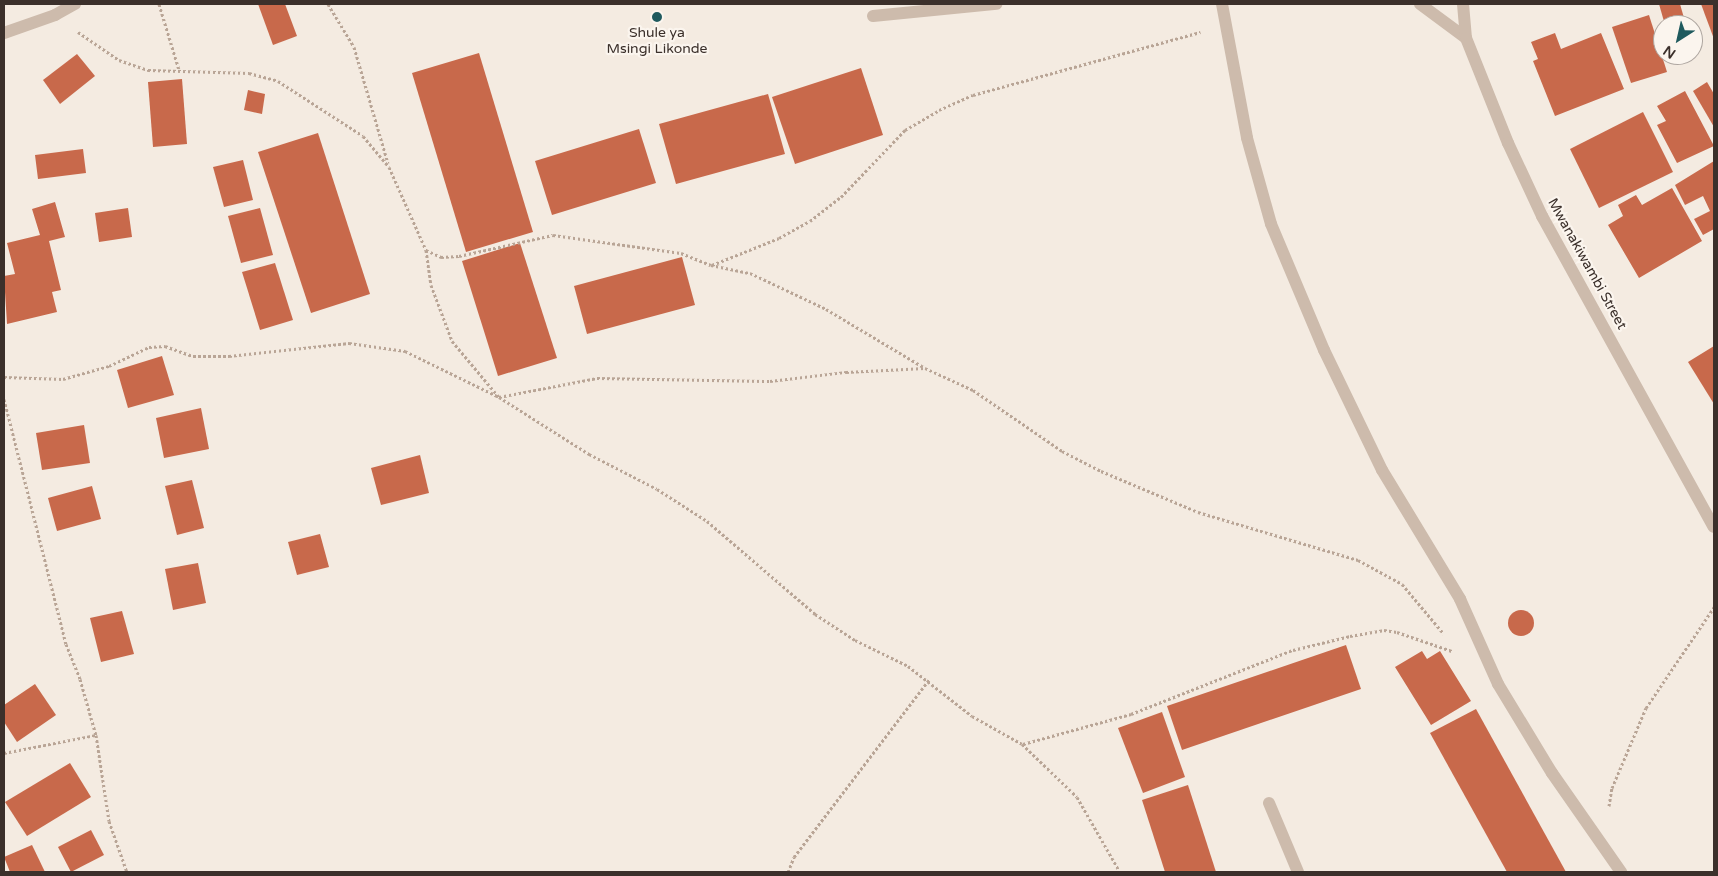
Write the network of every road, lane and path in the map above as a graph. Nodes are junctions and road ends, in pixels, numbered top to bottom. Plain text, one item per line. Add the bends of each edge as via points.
1 (75, 4) edge
2 (159, 4) edge
3 (328, 4) edge
4 (996, 4) edge
5 (1222, 4) edge
6 (1420, 4) edge
7 (1463, 4) edge
8 (55, 15) junction
9 (873, 16) dead end
10 (1225, 23) junction
11 (4, 34) edge
12 (1466, 38) junction
13 (179, 70) junction
14 (389, 166) junction
15 (426, 250) junction
16 (711, 265) junction
17 (926, 368) junction
18 (4, 377) edge
19 (499, 397) junction
20 (4, 399) edge
21 (1714, 526) edge
22 (1714, 607) edge
23 (1447, 638) dead end
24 (1457, 654) dead end
25 (929, 680) junction
26 (96, 735) junction
27 (1022, 744) junction
28 (4, 753) edge
29 (1269, 803) dead end
30 (1601, 842) junction
31 (126, 872) edge
32 (788, 872) edge
33 (1120, 872) edge
34 (1298, 872) edge
35 (1621, 872) edge

1 - 8 street
2 - 13 path
3 - 14 path via 354,47
4 - 9 street
5 - 10 street
6 - 12 street
7 - 12 street, Mwanakiwambi Street
8 - 11 street
8 - 13 path via 119,60 148,70
10 - 16 path via 1182,39 973,95 939,110 905,130 841,197 810,221 779,238
10 - 30 street via 1247,138 1272,224 1324,350 1382,470 1460,600 1498,684 1552,773
12 - 21 street, Mwanakiwambi Street via 1508,143 1542,216
13 - 14 path via 249,73 278,81 363,136
14 - 15 path
15 - 16 path via 441,258 459,256 552,235 681,253
15 - 19 path via 431,285 452,341
16 - 17 path via 750,273 826,309
17 - 19 path via 846,372 770,381 597,378
17 - 23 path via 1002,407 1062,451 1148,493 1198,512 1358,560 1402,584
18 - 19 path via 62,379 109,366 149,347 165,346 193,356 229,356 349,343 405,351
19 - 25 path via 589,454 657,489 707,521 815,614
20 - 26 path via 66,644
22 - 30 path via 1646,708 1612,788
24 - 27 path via 1397,632 1384,630 1350,636 1293,650 1130,714
25 - 27 path via 972,716
25 - 32 path via 794,857
26 - 28 path
26 - 31 path via 109,821
27 - 33 path via 1077,797
29 - 34 street
30 - 35 street

